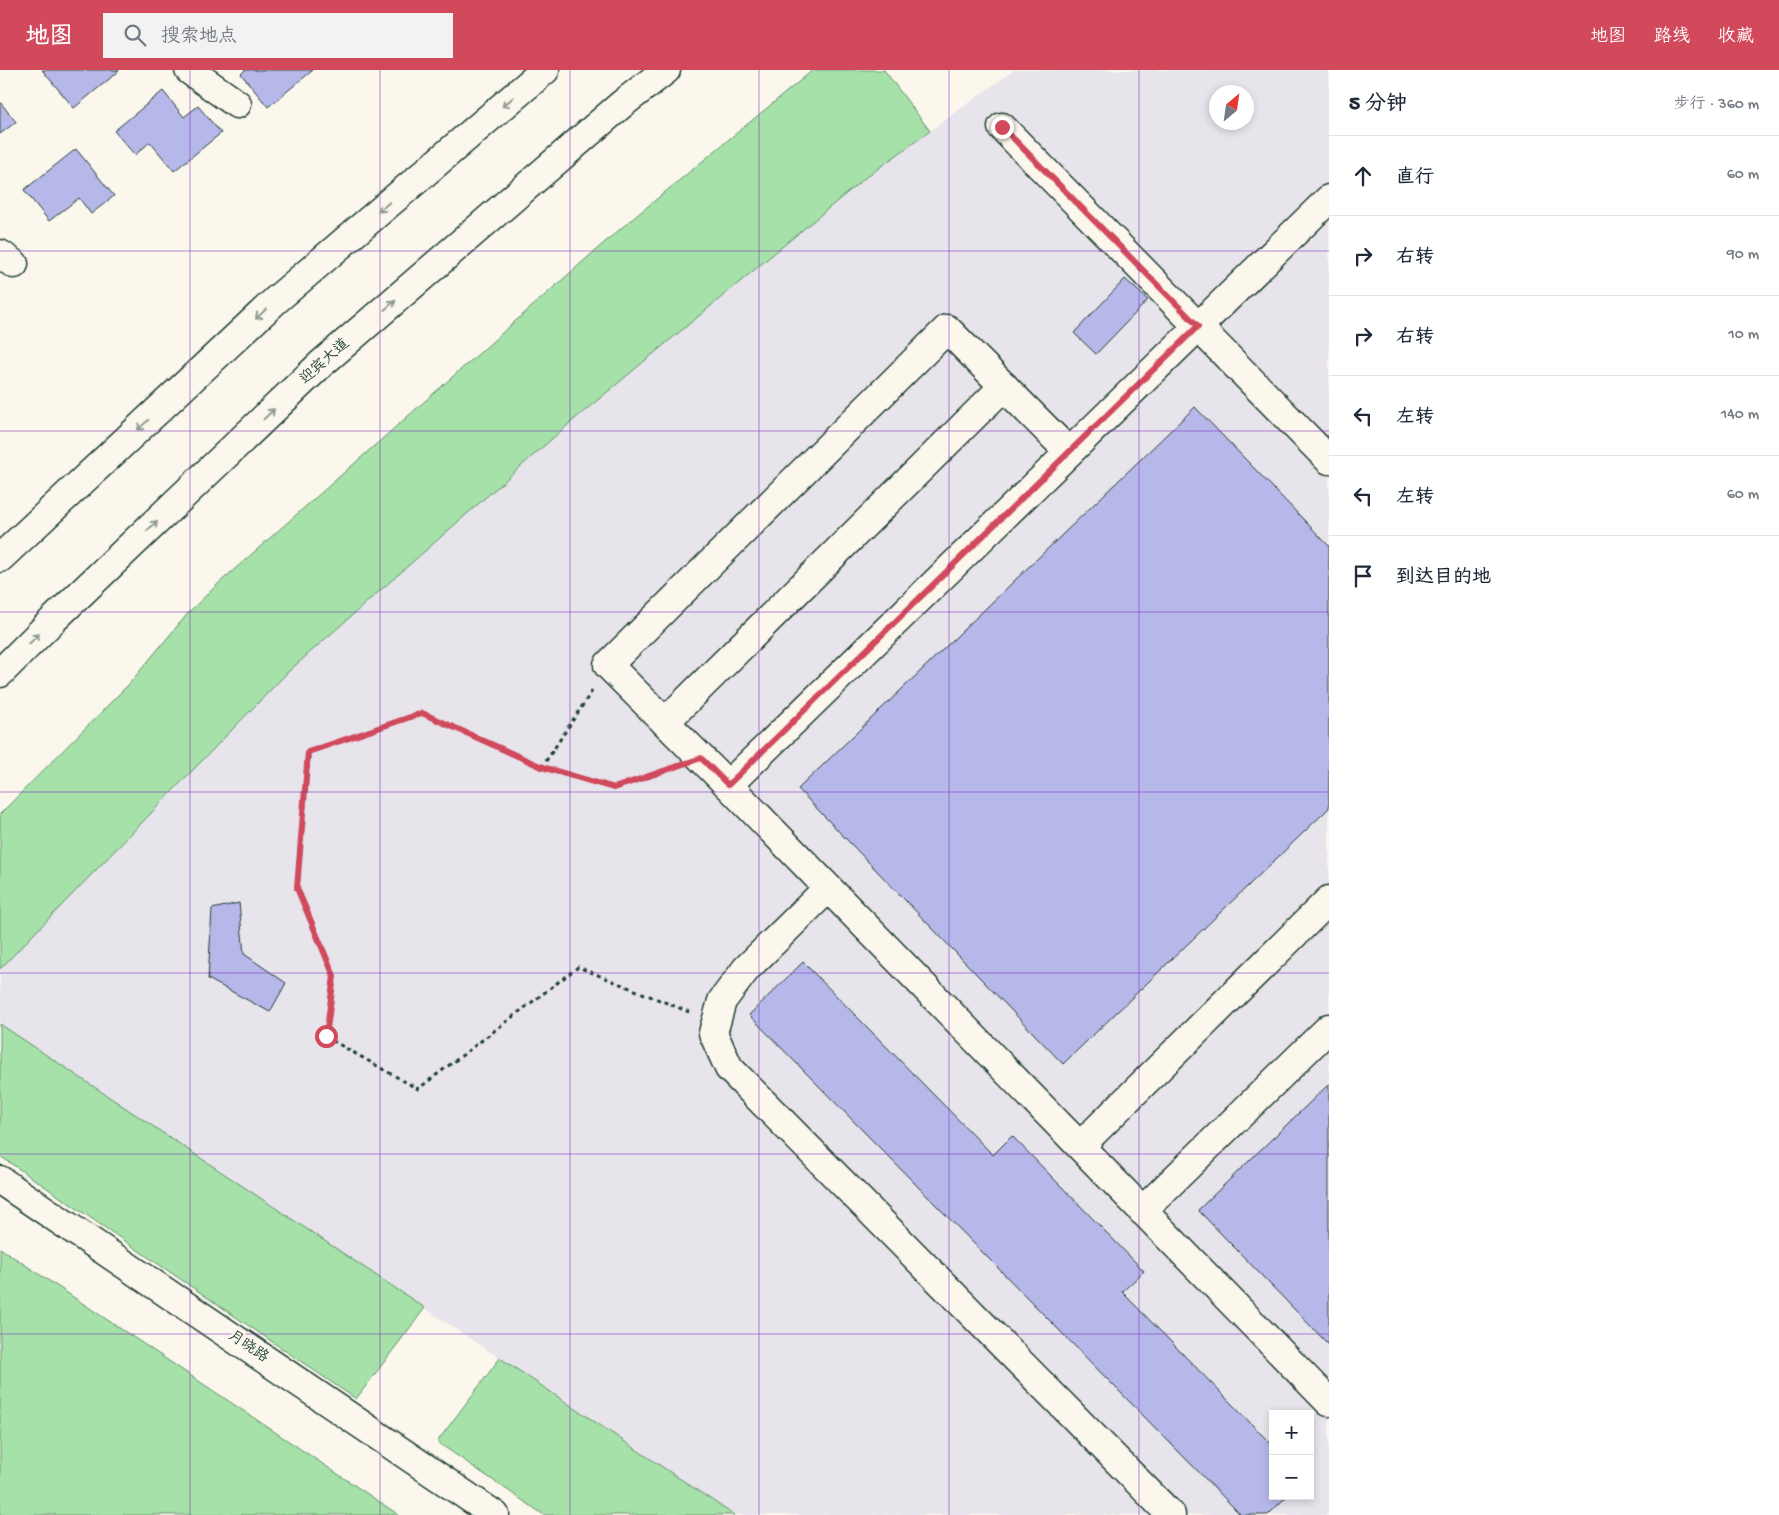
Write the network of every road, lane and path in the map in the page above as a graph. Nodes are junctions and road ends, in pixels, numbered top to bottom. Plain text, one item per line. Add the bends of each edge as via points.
1 (189, 70) edge
2 (545, 70) edge
3 (666, 70) edge
4 (237, 104) dead end
5 (1002, 127) dead end
6 (1329, 199) edge
7 (1198, 326) junction
8 (1004, 386) junction
9 (1070, 452) junction
10 (1329, 460) edge
11 (0, 558) edge
12 (608, 665) junction
13 (0, 673) edge
14 (665, 722) junction
15 (701, 758) junction
16 (542, 767) junction
17 (728, 785) junction
18 (828, 888) junction
19 (1329, 900) edge
20 (716, 1022) junction
21 (1329, 1028) edge
22 (1080, 1146) junction
23 (0, 1180) edge
24 (1142, 1211) junction
25 (1329, 1402) edge
26 (495, 1515) edge
27 (1170, 1515) edge

1 - 4 main road
2 -> 11 main road via 276,300
13 -> 3 main road, 迎宾大道 via 321,364 622,104
5 - 7 main road
6 - 7 main road
7 - 9 main road
7 - 10 main road
8 - 9 main road
8 - 12 main road via 947,329
8 - 14 main road
9 - 17 main road
12 - 14 main road
12 - 16 path
14 - 15 main road
15 - 16 path via 614,788
15 - 17 main road
16 - 20 path via 422,713 308,752 297,888 334,976 326,1036 418,1090 578,967
17 - 18 main road
18 - 20 main road via 746,969 722,1001
18 - 22 main road
19 - 22 main road
20 - 27 main road via 713,1034 729,1068
21 - 24 main road
22 - 24 main road
23 - 26 main road, 月晓路
24 - 25 main road

